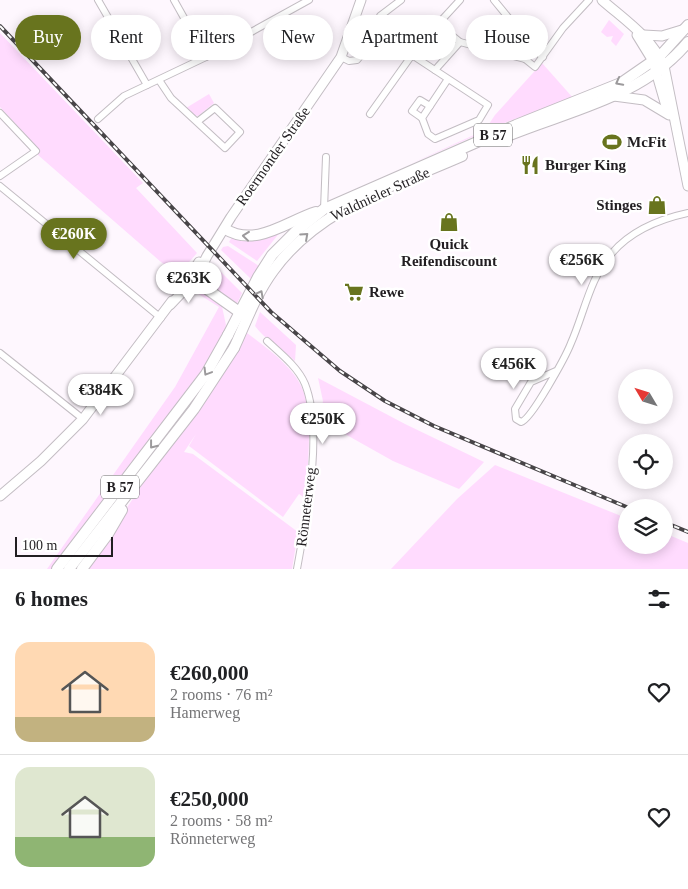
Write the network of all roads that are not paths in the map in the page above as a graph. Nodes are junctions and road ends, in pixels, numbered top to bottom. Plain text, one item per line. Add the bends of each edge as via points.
1 (98, 0) edge
2 (174, 0) edge
3 (309, 0) edge
4 (361, 0) edge
5 (402, 0) edge
6 (460, 0) edge
7 (494, 0) edge
8 (588, 0) edge
9 (602, 0) edge
10 (182, 15) edge
11 (381, 15) edge
12 (446, 15) edge
13 (506, 15) edge
14 (626, 21) junction
15 (686, 27) edge
16 (253, 31) edge
17 (644, 35) junction
18 (456, 39) edge
19 (460, 42) junction
20 (688, 42) edge
21 (466, 44) edge
22 (548, 51) edge
23 (341, 57) joint
24 (656, 58) junction
25 (200, 60) edge
26 (407, 60) edge
27 (420, 60) edge
28 (526, 60) edge
29 (541, 60) edge
30 (660, 69) junction
31 (435, 70) junction
32 (448, 79) junction
33 (159, 80) junction
34 (147, 85) junction
35 (614, 96) junction
36 (430, 106) junction
37 (0, 113) edge
38 (370, 114) dead end
39 (669, 116) junction
40 (422, 118) junction
41 (98, 119) dead end
42 (197, 122) junction
43 (675, 126) junction
44 (326, 157) dead end
45 (0, 176) edge
46 (0, 186) edge
47 (688, 186) edge
48 (324, 210) junction
49 (688, 212) edge
50 (225, 229) junction
51 (192, 279) junction
52 (225, 303) junction
53 (243, 316) junction
54 (161, 318) junction
55 (228, 335) junction
56 (267, 340) dead end
57 (0, 353) edge
58 (556, 371) junction
59 (83, 419) junction
60 (140, 479) junction
61 (0, 496) edge
62 (57, 569) edge
63 (69, 569) edge
64 (82, 569) edge
65 (297, 569) edge

1 - 34 street
2 - 10 street
3 - 16 street
4 - 23 main road, Roermonder Straße
5 - 11 street
6 - 12 street
7 - 13 street
8 - 22 street
9 - 14 main road
14 - 17 main road
14 - 24 main road
15 - 17 main road via 662,36
15 - 24 main road, Waldnieler Straße / B 57
17 - 24 main road
18 - 19 street
19 - 21 street
19 - 31 street
20 - 30 main road, Waldnieler Straße / B 57
23 - 50 main road, Roermonder Straße
24 - 30 main road
24 -> 48 main road, Waldnieler Straße / B 57 via 620,83
25 - 33 street
26 - 38 street
27 - 31 street
28 - 29 street via 535,67
30 - 35 main road, Waldnieler Straße / B 57
30 - 39 main road
30 - 43 main road
31 - 32 street
32 - 36 street
32 - 40 street via 488,105 487,110 473,124 435,140 428,134
33 - 34 street
33 - 42 street via 171,98
34 - 41 street via 124,96
35 - 39 main road via 644,100
53 -> 35 main road, Waldnieler Straße / B 57 via 285,255 333,214 506,137
36 - 40 street
36 - 40 street via 420,100 412,111
37 - 45 street via 36,151
39 - 43 main road
42 - 42 street via 225,148 240,132 215,108
43 - 47 main road
44 - 48 street, Waldnieler Straße
46 - 54 street
48 -> 50 main road via 253,237
48 - 53 main road, Waldnieler Straße / B 57 via 282,244 264,267
49 - 58 street via 642,229 610,254 601,267 571,344
50 - 51 main road, Roermonder Straße
51 - 52 main road
51 - 54 main road, Roermonder Straße
52 - 53 main road
52 - 55 main road
53 - 55 main road, Waldnieler Straße / B 57
53 - 60 main road, Waldnieler Straße / B 57 via 234,348 209,388
54 - 59 main road, Roermonder Straße
55 -> 62 main road, Waldnieler Straße / B 57 via 206,374
56 - 65 street, Rönneterweg via 304,382 312,418 308,503
57 - 59 street
58 - 58 street via 530,417 526,421 516,419 515,409 530,382
59 - 61 main road, Roermonder Straße via 42,461
60 - 63 main road, Waldnieler Straße / B 57
60 - 64 main road via 108,534

